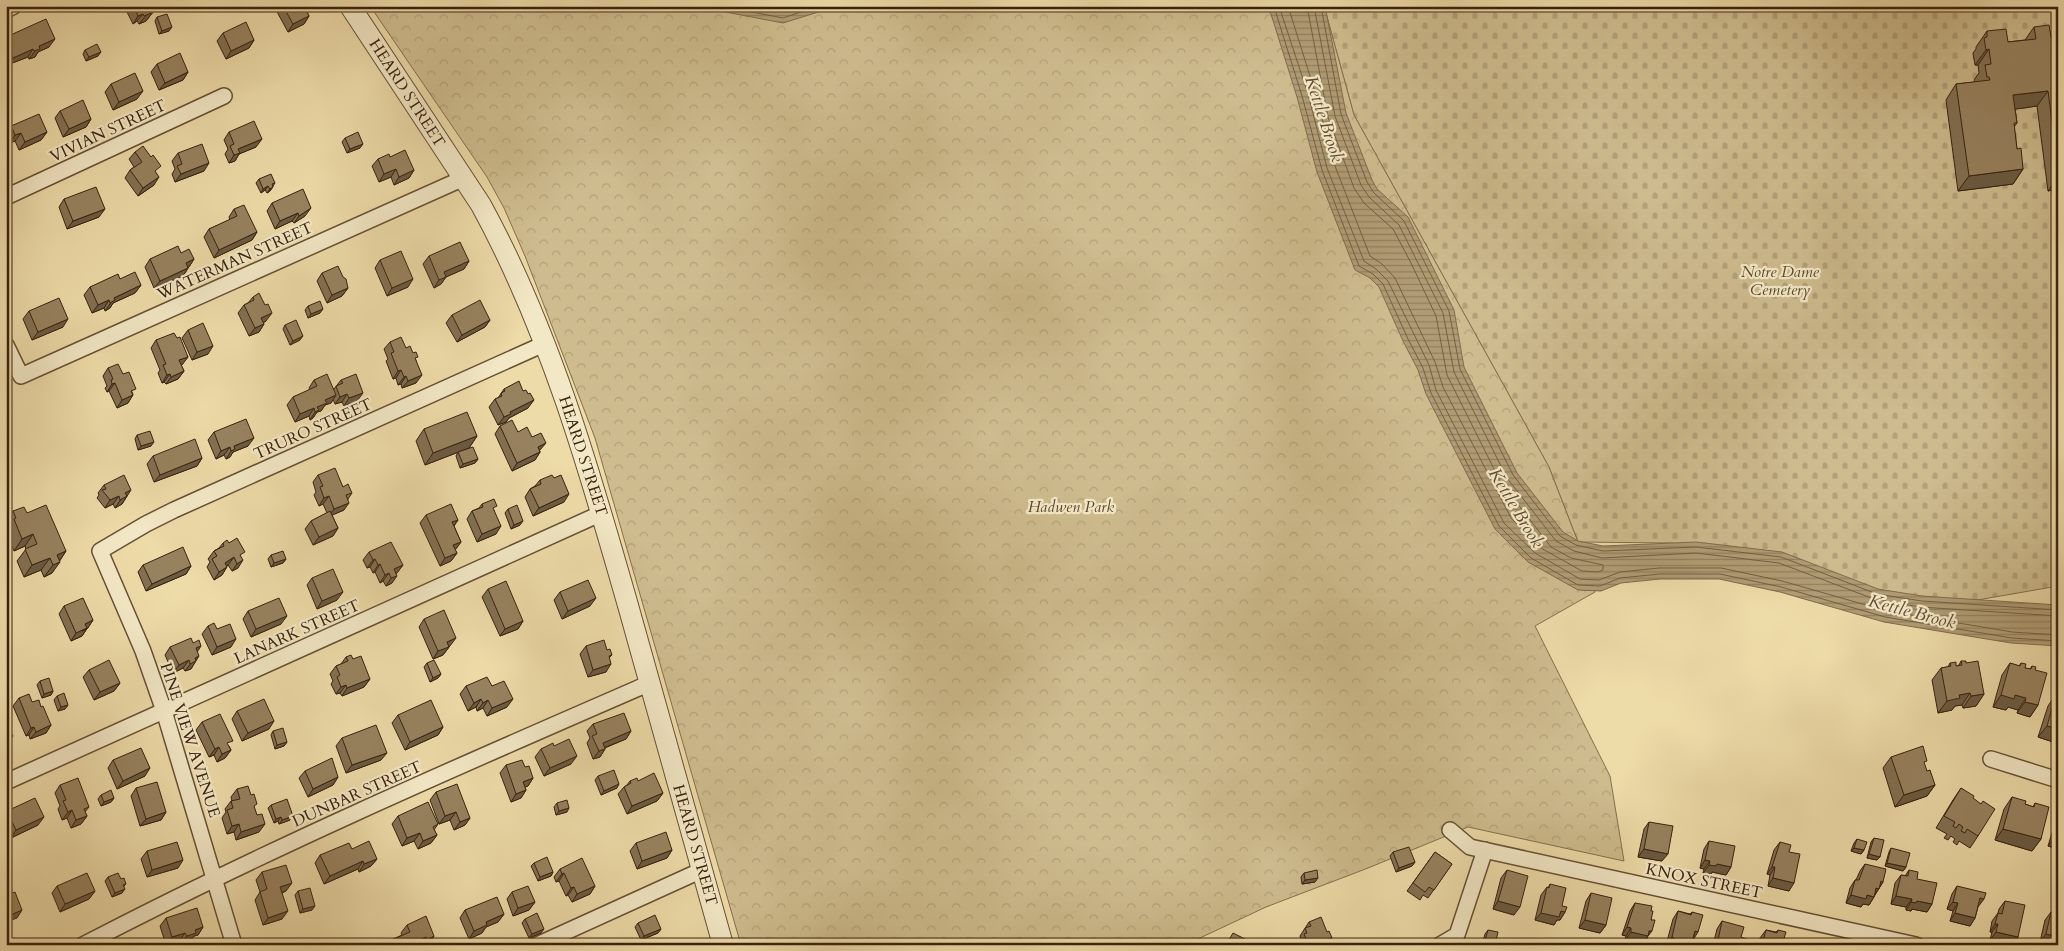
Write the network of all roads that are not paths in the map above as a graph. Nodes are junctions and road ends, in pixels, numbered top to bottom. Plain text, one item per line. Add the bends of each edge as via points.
1 (14, 6) edge
2 (350, 6) edge
3 (6, 10) edge
4 (224, 96) dead end
5 (464, 178) junction
6 (6, 198) edge
7 (544, 344) junction
8 (6, 345) edge
9 (602, 513) junction
10 (100, 550) joint
11 (650, 683) junction
12 (164, 711) junction
13 (1991, 759) dead end
14 (8, 779) edge
15 (2058, 780) edge
16 (1450, 830) dead end
17 (1485, 850) junction
18 (702, 870) junction
19 (215, 879) junction
20 (83, 945) edge
21 (234, 945) edge
22 (537, 945) edge
23 (723, 945) edge
24 (1440, 945) edge
25 (1916, 945) edge

1 - 3 street
2 - 5 street, HEARD STREET
4 - 6 street, VIVIAN STREET
5 - 7 street, HEARD STREET via 497,234
5 - 8 street, WATERMAN STREET via 21,376
7 - 9 street, HEARD STREET
7 - 10 street, TRURO STREET via 174,510
9 - 11 street, HEARD STREET
9 - 12 street, LANARK STREET
10 - 12 street, PINE VIEW AVENUE via 143,651
11 - 18 street, HEARD STREET
11 - 19 street, DUNBAR STREET
12 - 14 street, LANARK STREET
12 - 19 street, PINE VIEW AVENUE
13 - 15 street
16 - 17 street, KNOX STREET via 1470,847
17 - 24 street via 1458,935
17 - 25 street, KNOX STREET
18 - 22 street
18 - 23 street, HEARD STREET
19 - 20 street, DUNBAR STREET
19 - 21 street, PINE VIEW AVENUE

